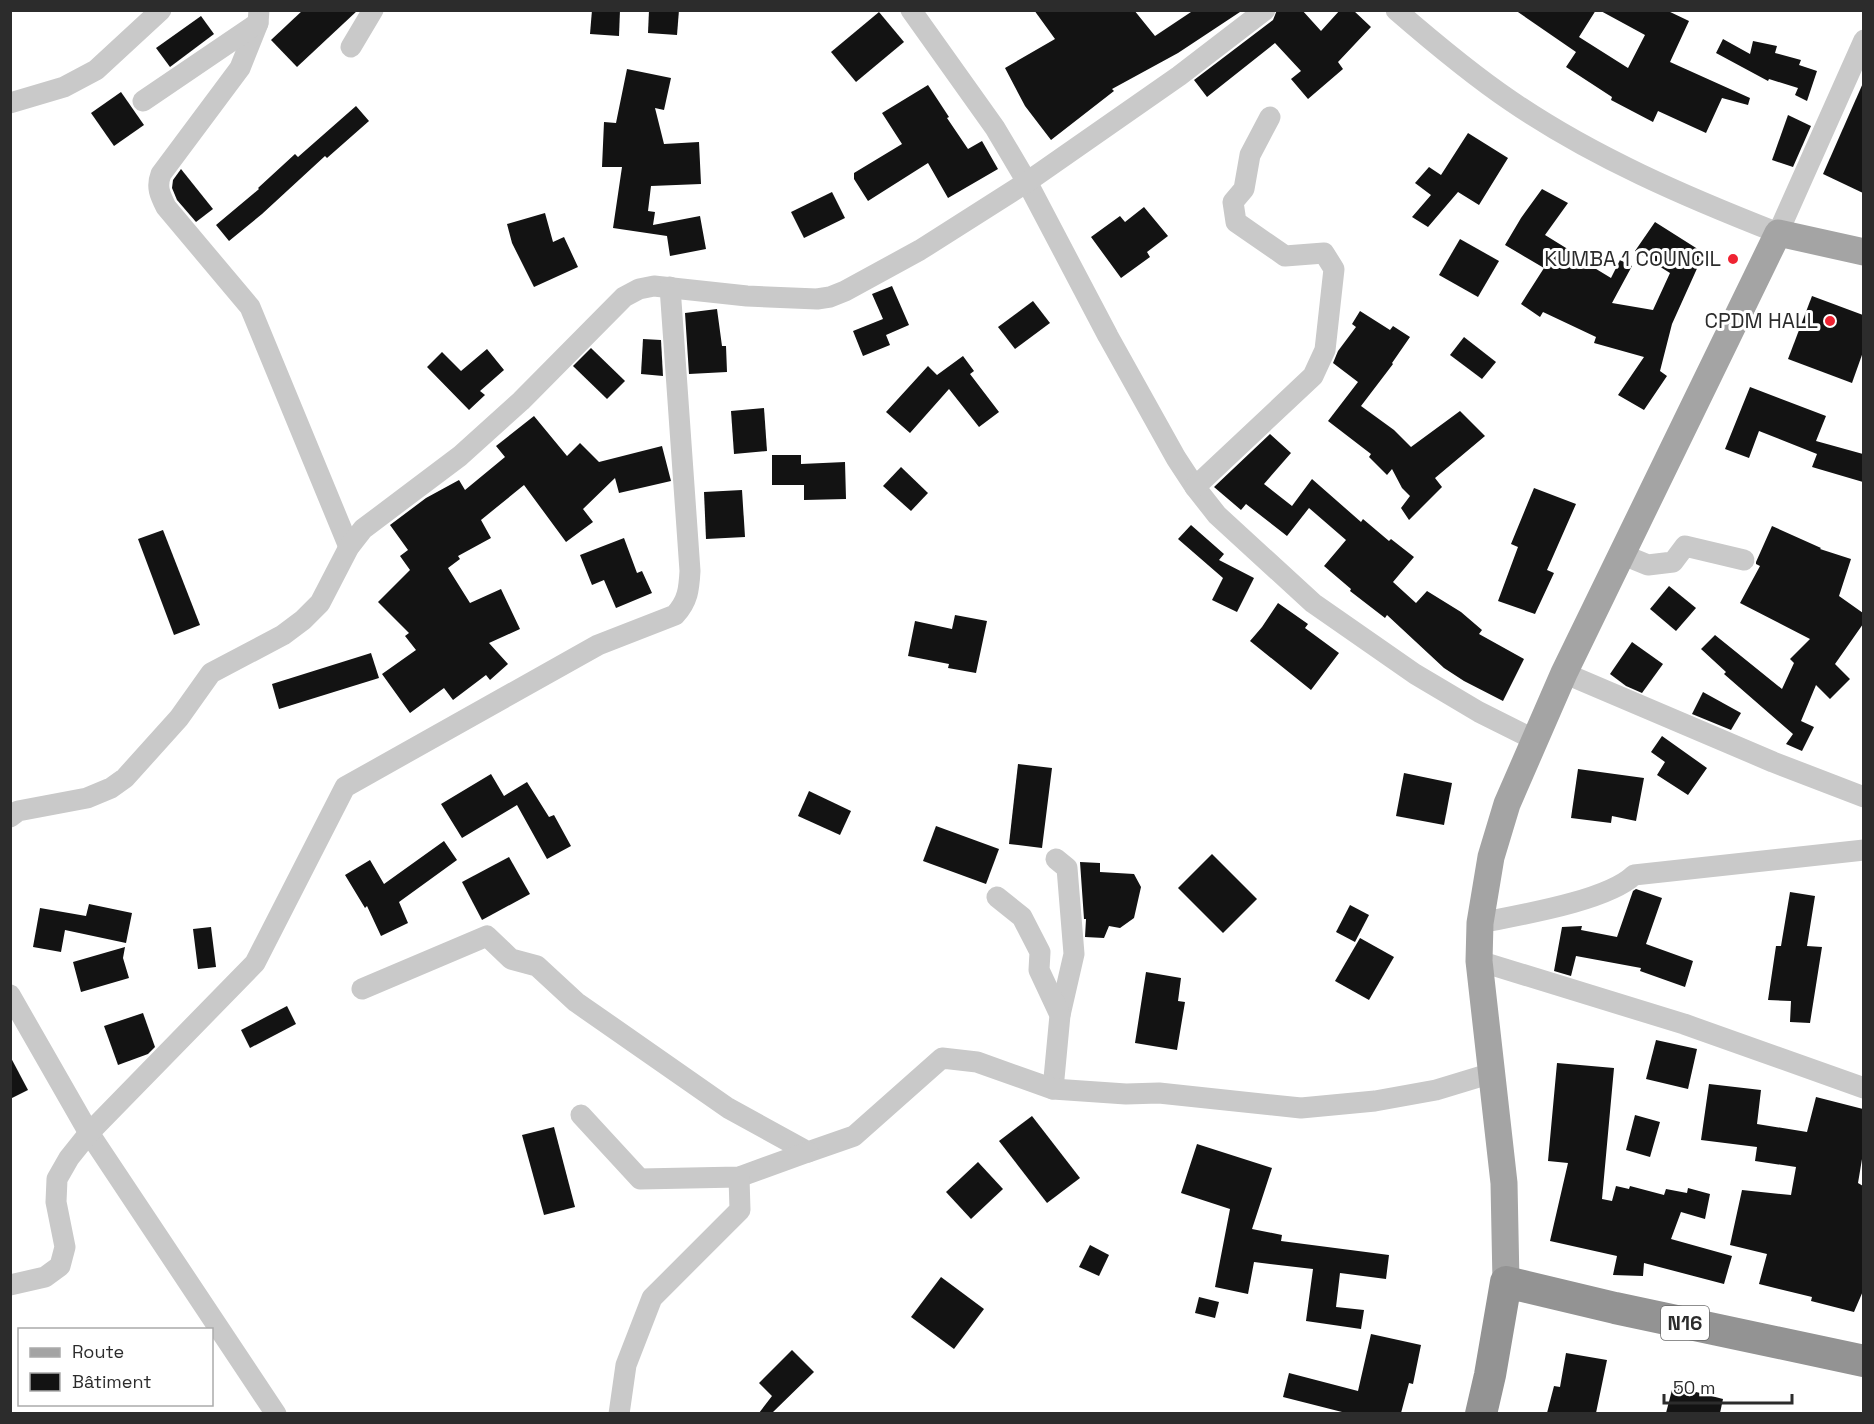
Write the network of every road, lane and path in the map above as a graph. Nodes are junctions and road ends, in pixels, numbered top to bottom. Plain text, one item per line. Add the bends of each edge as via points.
1 (161, 10) edge
2 (373, 10) edge
3 (911, 10) edge
4 (1265, 10) edge
5 (1396, 10) edge
6 (258, 17) edge
7 (1863, 40) edge
8 (351, 47) dead end
9 (143, 101) dead end
10 (10, 103) edge
11 (1270, 117) dead end
12 (1027, 182) junction
13 (1778, 233) junction
14 (1863, 252) edge
15 (670, 287) junction
16 (1195, 487) junction
17 (348, 547) junction
18 (1621, 554) junction
19 (1744, 560) dead end
20 (1564, 673) junction
21 (1534, 740) junction
22 (1863, 797) edge
23 (10, 817) edge
24 (1863, 850) edge
25 (1056, 859) dead end
26 (997, 897) dead end
27 (1480, 923) junction
28 (1479, 961) junction
29 (363, 989) dead end
30 (10, 995) edge
31 (1060, 1015) junction
32 (1492, 1073) junction
33 (1863, 1088) edge
34 (1053, 1089) junction
35 (581, 1116) dead end
36 (89, 1133) junction
37 (808, 1152) junction
38 (739, 1177) junction
39 (1506, 1282) junction
40 (10, 1285) edge
41 (1863, 1361) edge
42 (276, 1413) edge
43 (620, 1413) edge
44 (1481, 1413) edge

1 - 10 street via 96,70 64,87
2 - 8 street
3 - 12 street via 995,128
4 - 12 street via 1179,76
5 - 13 street via 1512,101 1573,138 1689,198
6 - 9 street
6 - 17 street via 240,68 157,183 166,207 250,307
7 - 13 street
11 - 16 street via 1250,155 1244,189 1233,202 1236,222 1285,255 1324,253 1334,269 1325,350 1313,376
12 - 15 street via 920,250 830,297 747,296
12 - 16 street via 1108,336
13 - 14 main road
13 - 18 main road
15 - 17 street via 639,289 624,297 521,401 460,456 363,529
15 - 36 street via 690,571 684,605 675,615 598,645 345,787 255,963
16 - 21 street via 1217,515 1313,603 1415,674
17 - 23 street via 320,603 283,635 212,673 179,718 125,778 87,798 18,811
18 - 19 street via 1648,565 1673,562 1685,546
18 - 20 main road
20 - 21 main road
20 - 22 street
21 - 27 main road via 1494,847
24 - 27 street via 1634,875 1608,891
25 - 31 street via 1067,868 1074,954
26 - 31 street via 1023,917 1040,952 1039,970
27 - 28 main road
28 - 32 main road
28 - 33 street via 1684,1024
29 - 37 street via 487,936 511,959 537,966 576,1002 728,1108
30 - 36 street
31 - 34 street
32 - 34 street via 1436,1090 1301,1108 1159,1093
32 - 39 main road via 1504,1183
34 - 37 street via 977,1062 942,1058 854,1136
35 - 38 street via 640,1179
36 - 40 street via 57,1179 56,1203 65,1247 60,1266 45,1277
36 - 42 street
37 - 38 street
38 - 43 street via 740,1210 652,1298 626,1365
39 - 41 highway, N16
39 - 44 highway

